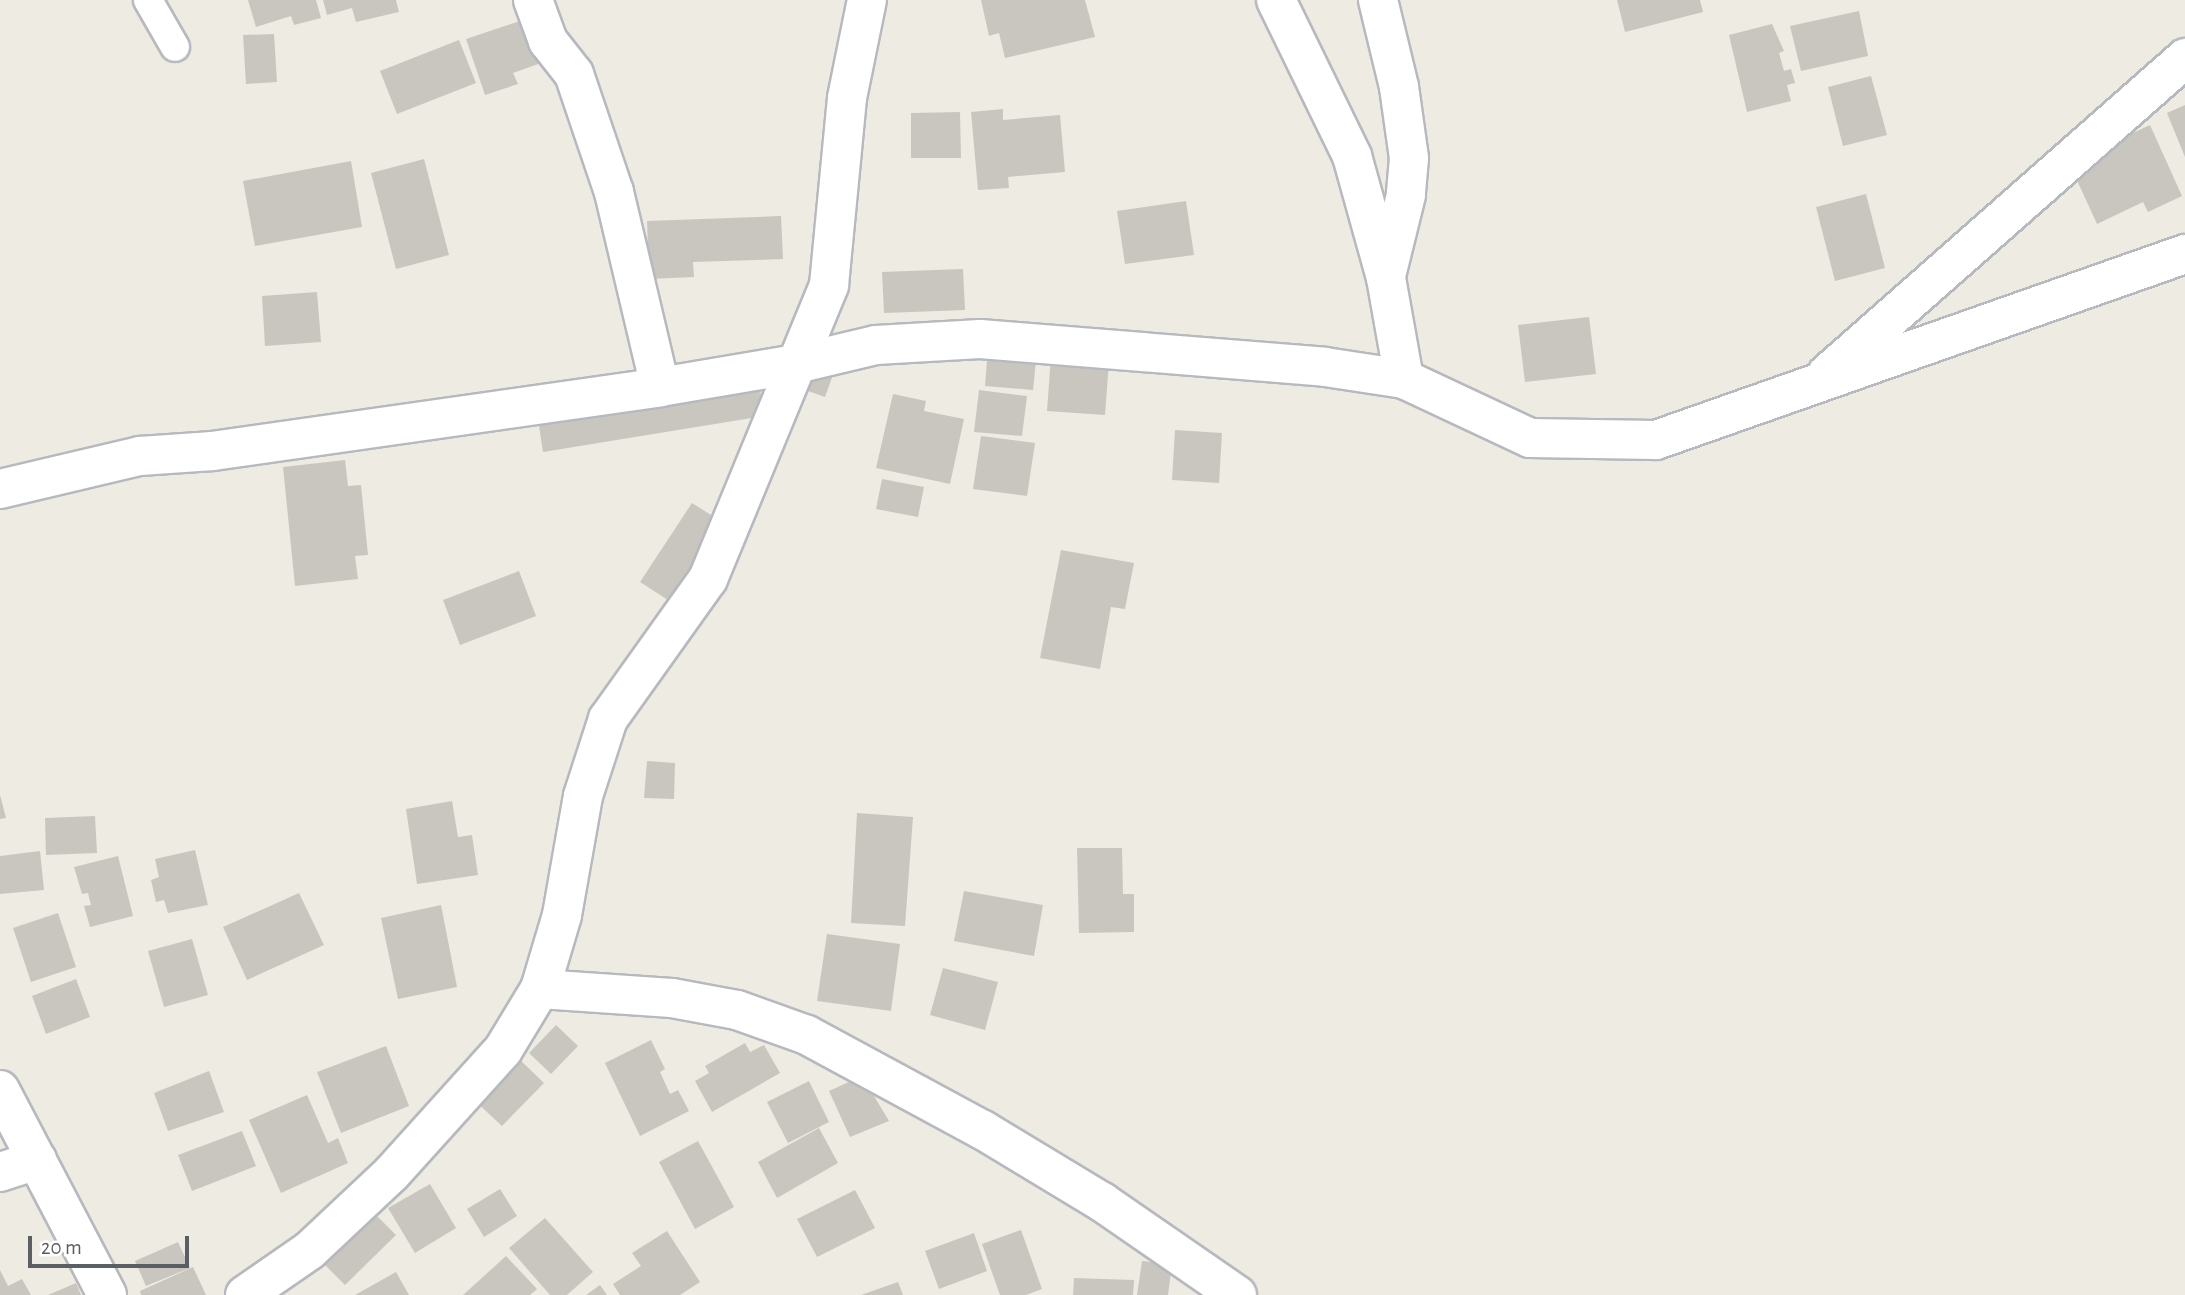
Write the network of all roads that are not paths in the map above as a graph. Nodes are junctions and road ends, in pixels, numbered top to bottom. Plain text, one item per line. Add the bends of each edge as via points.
1 (148, 0) edge
2 (533, 0) edge
3 (867, 0) edge
4 (1276, 0) edge
5 (1380, 2) edge
6 (175, 47) dead end
7 (2185, 58) edge
8 (2185, 254) edge
9 (1386, 278) junction
10 (796, 364) junction
11 (1404, 379) junction
12 (1813, 386) junction
13 (660, 387) junction
14 (0, 489) edge
15 (540, 989) junction
16 (0, 1090) edge
17 (37, 1160) junction
18 (0, 1172) edge
19 (107, 1295) edge
20 (245, 1295) edge
21 (1237, 1295) edge

1 - 6 lane
2 - 13 street via 548,41 573,74 614,192
3 - 10 street via 847,98 838,234 829,285
4 - 9 street via 1352,156
5 - 9 street via 1409,158 1406,195
7 - 12 street
8 - 12 street
9 - 11 street
10 - 11 street via 876,345 980,339 1325,367
10 - 13 street
10 - 15 street via 708,579 608,719 583,796 562,915
11 - 12 street via 1530,438 1656,440
13 - 14 street via 213,451 141,456
15 - 20 street via 503,1050 391,1174 310,1250
15 - 21 street via 685,1001 737,1010 807,1035 982,1129 1102,1202
16 - 17 street
17 - 18 street
17 - 19 street

